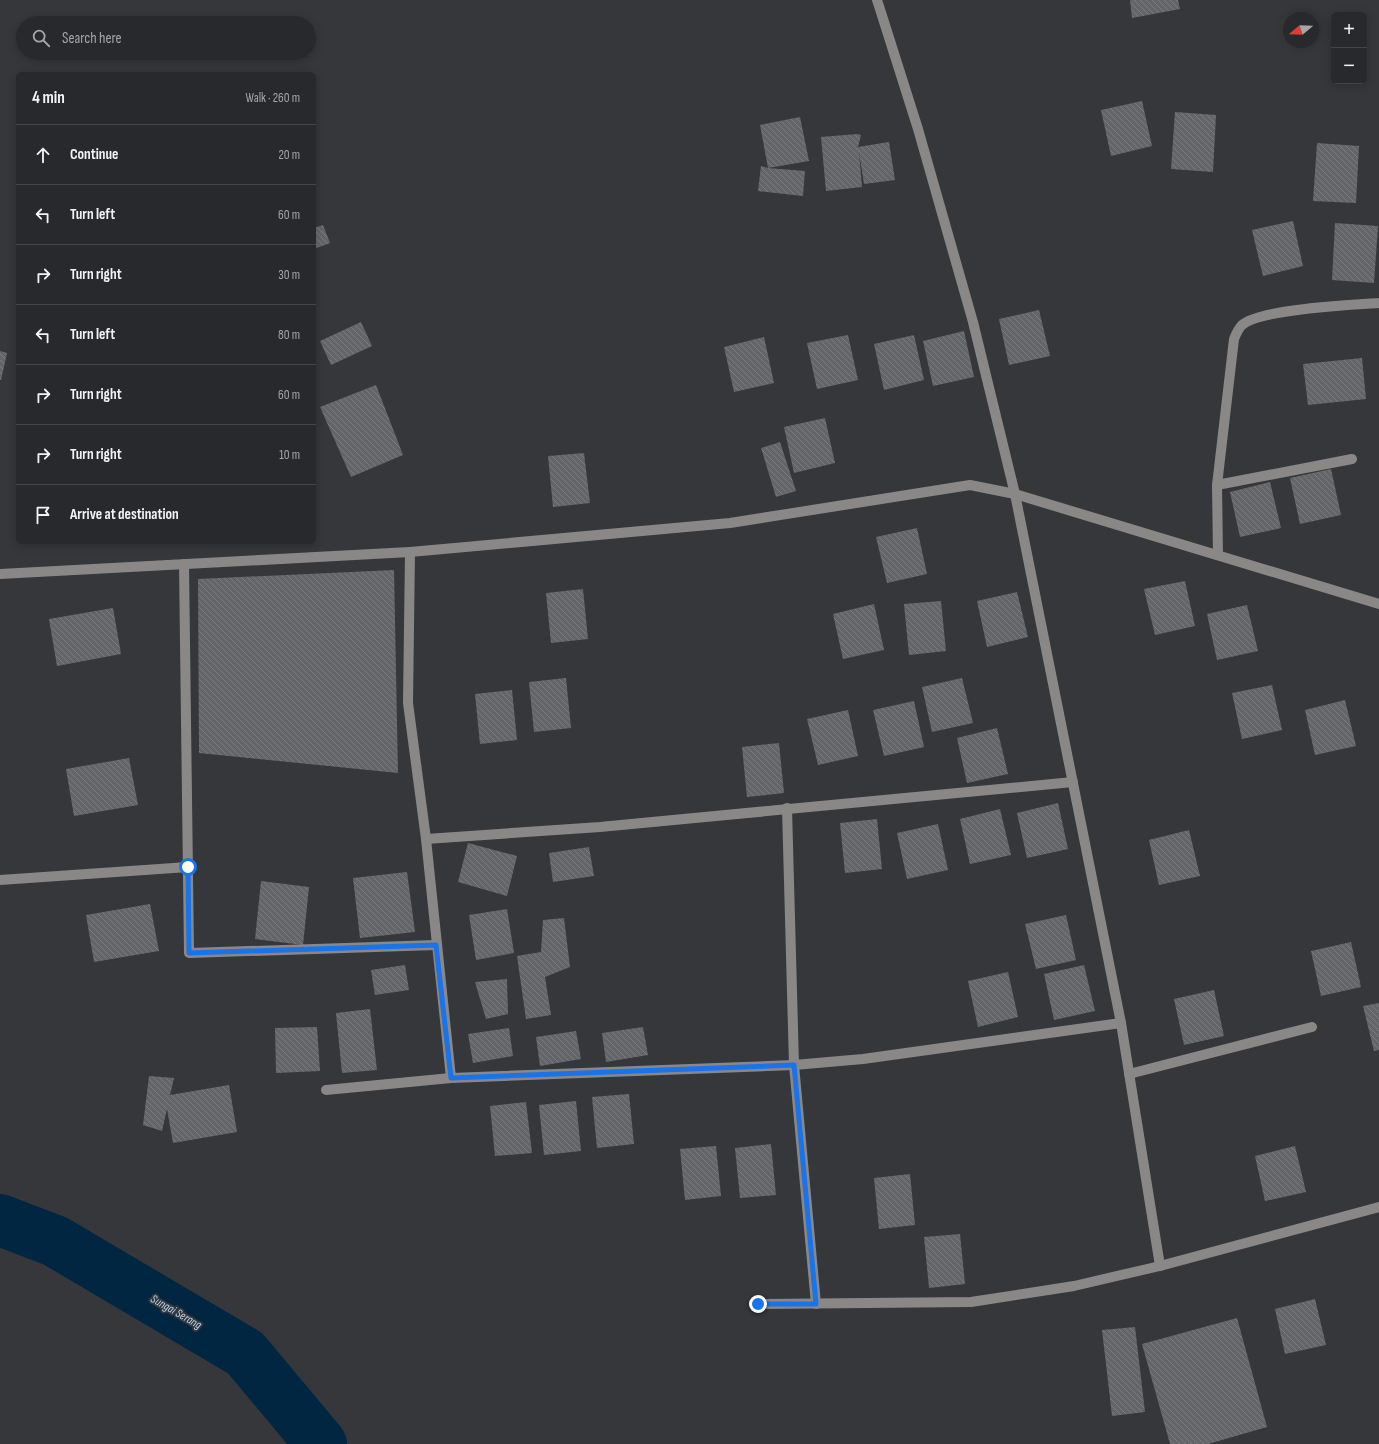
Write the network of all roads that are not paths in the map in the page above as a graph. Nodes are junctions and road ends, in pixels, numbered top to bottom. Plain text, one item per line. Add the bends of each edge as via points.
1 (876, 0) edge
2 (1379, 303) edge
3 (1352, 459) dead end
4 (1216, 485) junction
5 (1015, 494) junction
6 (410, 552) junction
7 (1218, 556) junction
8 (184, 564) junction
9 (0, 574) edge
10 (1379, 604) edge
11 (1073, 782) junction
12 (787, 808) junction
13 (426, 840) junction
14 (188, 867) junction
15 (0, 880) edge
16 (436, 945) junction
17 (1121, 1023) junction
18 (1312, 1028) dead end
19 (794, 1065) junction
20 (1129, 1074) junction
21 (451, 1078) junction
22 (326, 1090) dead end
23 (1379, 1207) edge
24 (1160, 1266) junction
25 (758, 1304) dead end
26 (816, 1304) junction

1 - 5 street via 918,129 970,315
2 - 4 street via 1271,314 1241,326 1234,339
3 - 4 street
4 - 7 street
5 - 6 street via 970,485 730,523
5 - 7 street
5 - 11 street
6 - 8 street
6 - 13 street via 408,703
7 - 10 street
8 - 9 street
8 - 14 street
11 - 12 street
11 - 17 street
12 - 13 street via 600,827
12 - 19 street
13 - 16 street
14 - 15 street
14 - 16 street via 189,953
16 - 21 street
17 - 19 street via 863,1059
17 - 20 street
18 - 20 street
19 - 21 street
19 - 26 street
20 - 24 street
21 - 22 street
23 - 24 street
24 - 26 street via 1074,1286 971,1302
25 - 26 street

